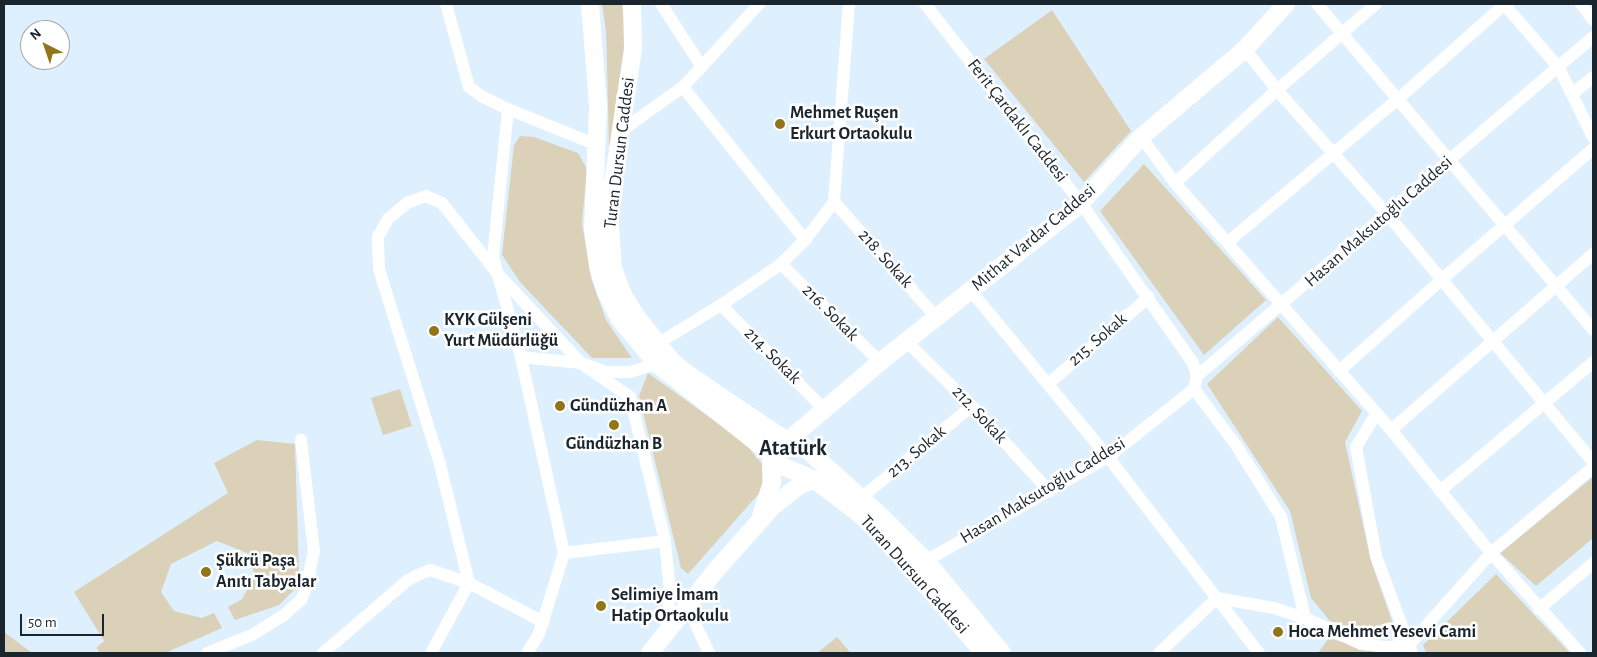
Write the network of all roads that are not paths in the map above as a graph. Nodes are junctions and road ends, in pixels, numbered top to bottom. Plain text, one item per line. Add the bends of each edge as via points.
1 (446, 4) edge
2 (590, 4) edge
3 (632, 4) edge
4 (661, 4) edge
5 (759, 4) edge
6 (849, 4) edge
7 (925, 4) edge
8 (1286, 4) edge
9 (1317, 4) edge
10 (1376, 4) edge
11 (1505, 4) edge
12 (1581, 4) edge
13 (1593, 20) edge
14 (1343, 32) junction
15 (1593, 37) edge
16 (1245, 49) junction
17 (702, 67) junction
18 (1559, 68) junction
19 (1593, 77) edge
20 (683, 87) junction
21 (1277, 90) junction
22 (1572, 94) junction
23 (1398, 99) junction
24 (508, 109) junction
25 (621, 131) junction
26 (1141, 137) junction
27 (1593, 137) edge
28 (597, 145) junction
29 (1593, 150) edge
30 (1334, 152) junction
31 (1451, 161) junction
32 (1174, 183) junction
33 (834, 202) junction
34 (1081, 204) junction
35 (1388, 214) junction
36 (1505, 225) junction
37 (805, 240) junction
38 (1228, 242) junction
39 (1593, 254) edge
40 (781, 264) junction
41 (497, 273) junction
42 (1441, 280) junction
43 (1556, 287) junction
44 (971, 291) junction
45 (1149, 297) junction
46 (721, 305) junction
47 (1282, 306) junction
48 (936, 317) junction
49 (1593, 330) edge
50 (906, 341) junction
51 (1494, 342) junction
52 (651, 347) junction
53 (520, 357) junction
54 (880, 362) junction
55 (1593, 362) edge
56 (581, 363) junction
57 (657, 364) junction
58 (1339, 371) junction
59 (1196, 383) junction
60 (1048, 384) junction
61 (1544, 404) junction
62 (972, 406) junction
63 (823, 408) junction
64 (1376, 414) junction
65 (1391, 430) junction
66 (791, 439) junction
67 (301, 440) dead end
68 (770, 453) junction
69 (1108, 457) junction
70 (1593, 462) edge
71 (1593, 467) edge
72 (792, 468) junction
73 (815, 480) junction
74 (1049, 491) junction
75 (1440, 491) junction
76 (862, 498) junction
77 (761, 517) junction
78 (665, 541) junction
79 (564, 553) junction
80 (1491, 553) junction
81 (926, 561) junction
82 (1593, 563) edge
83 (469, 583) junction
84 (1217, 598) junction
85 (687, 606) junction
86 (1539, 609) junction
87 (1305, 618) junction
88 (543, 622) junction
89 (667, 630) junction
90 (1410, 649) edge
91 (207, 653) edge
92 (323, 653) edge
93 (431, 653) edge
94 (527, 653) edge
95 (650, 653) edge
96 (709, 653) edge
97 (984, 653) edge
98 (1002, 653) edge
99 (1159, 653) edge
100 (1259, 653) edge
101 (1580, 653) edge

1 - 24 street via 469,87
2 - 28 main road via 598,106
3 - 25 main road, Turan Dursun Caddesi via 633,49
4 - 17 street
5 - 17 street
6 - 33 street
7 - 34 street, Ferit Çardaklı Caddesi
8 - 16 main road, Mithat Vardar Caddesi
9 - 14 street
10 - 14 street
11 - 18 street
11 - 23 street
12 - 13 street
14 - 21 street
14 - 23 street
15 - 18 street, Hasan Maksutoğlu Caddesi
16 - 21 street
16 - 26 main road, Mithat Vardar Caddesi
17 - 20 street
18 - 22 street
18 - 31 street, Hasan Maksutoğlu Caddesi
19 - 22 street
20 - 25 street
20 - 37 street
21 - 30 street
21 - 32 street
22 - 27 street
23 - 30 street
23 - 31 street
24 - 28 street
24 - 41 street via 493,257
25 - 52 main road, Turan Dursun Caddesi via 609,210 612,268
26 - 32 street
26 - 34 main road, Mithat Vardar Caddesi
28 - 52 main road via 593,228 598,266 619,318
29 - 36 street
30 - 35 street
30 - 38 street
31 - 35 street, Hasan Maksutoğlu Caddesi
31 - 36 street
32 - 38 street
33 - 37 street
33 - 48 street, 218. Sokak
34 - 44 main road, Mithat Vardar Caddesi
34 - 45 street, Ferit Çardaklı Caddesi
35 - 42 street
35 - 47 street, Hasan Maksutoğlu Caddesi
36 - 42 street
36 - 43 street
37 - 40 street
38 - 47 street
39 - 43 street
40 - 46 street
40 - 54 street, 216. Sokak
41 - 53 street
41 - 56 street
41 - 83 street via 442,203 426,196 407,203 388,219 378,237 378,269 440,464
42 - 51 street
42 - 58 street
43 - 49 street
43 - 51 street
44 - 48 main road, Mithat Vardar Caddesi
44 - 60 street
45 - 59 street, Ferit Çardaklı Caddesi via 1193,362
45 - 60 street, 215. Sokak
46 - 52 street
46 - 63 street, 214. Sokak
47 - 58 street
47 - 59 street, Hasan Maksutoğlu Caddesi
48 - 50 main road, Mithat Vardar Caddesi
50 - 54 main road, Mithat Vardar Caddesi
50 - 62 street, 212. Sokak
51 - 61 street
51 - 65 street
52 - 57 main road, Turan Dursun Caddesi
52 - 66 main road, Turan Dursun Caddesi via 686,373
53 - 56 street
53 - 79 street
54 - 63 main road, Mithat Vardar Caddesi
55 - 61 street
56 - 57 street via 606,372 630,372
56 - 78 street via 630,397
57 - 68 main road, Turan Dursun Caddesi
58 - 64 street
59 - 69 street, Hasan Maksutoğlu Caddesi
59 - 87 street via 1281,517
60 - 69 street
61 - 70 street
61 - 75 street
62 - 74 street, 212. Sokak
62 - 76 street, 213. Sokak
63 - 66 main road, Mithat Vardar Caddesi
64 - 65 street
64 - 90 street via 1356,447 1376,556
65 - 75 street
66 - 68 main road via 773,443
66 - 72 main road via 801,458
66 - 76 main road, Turan Dursun Caddesi
67 - 91 street via 314,551 301,600 283,616 252,635
68 - 72 main road via 779,465
68 - 77 main road via 772,482
69 - 74 street, Hasan Maksutoğlu Caddesi
69 - 84 street
71 - 80 street
72 - 73 main road, Turan Dursun Caddesi
72 - 77 main road
73 - 77 main road via 784,495
73 - 97 main road, Turan Dursun Caddesi via 887,540
74 - 81 street, Hasan Maksutoğlu Caddesi
75 - 80 street
76 - 81 main road, Turan Dursun Caddesi
77 - 85 main road
78 - 79 street
78 - 89 street via 670,592
79 - 88 street
80 - 86 street
80 - 90 street
81 - 98 main road, Turan Dursun Caddesi
82 - 86 street
83 - 88 street
83 - 92 street via 430,570 418,575
83 - 93 street
84 - 87 street via 1274,608
84 - 99 street
84 - 100 street
85 - 89 main road
85 - 96 street
86 - 101 street
87 - 90 street via 1361,644
88 - 94 street
89 - 95 main road

